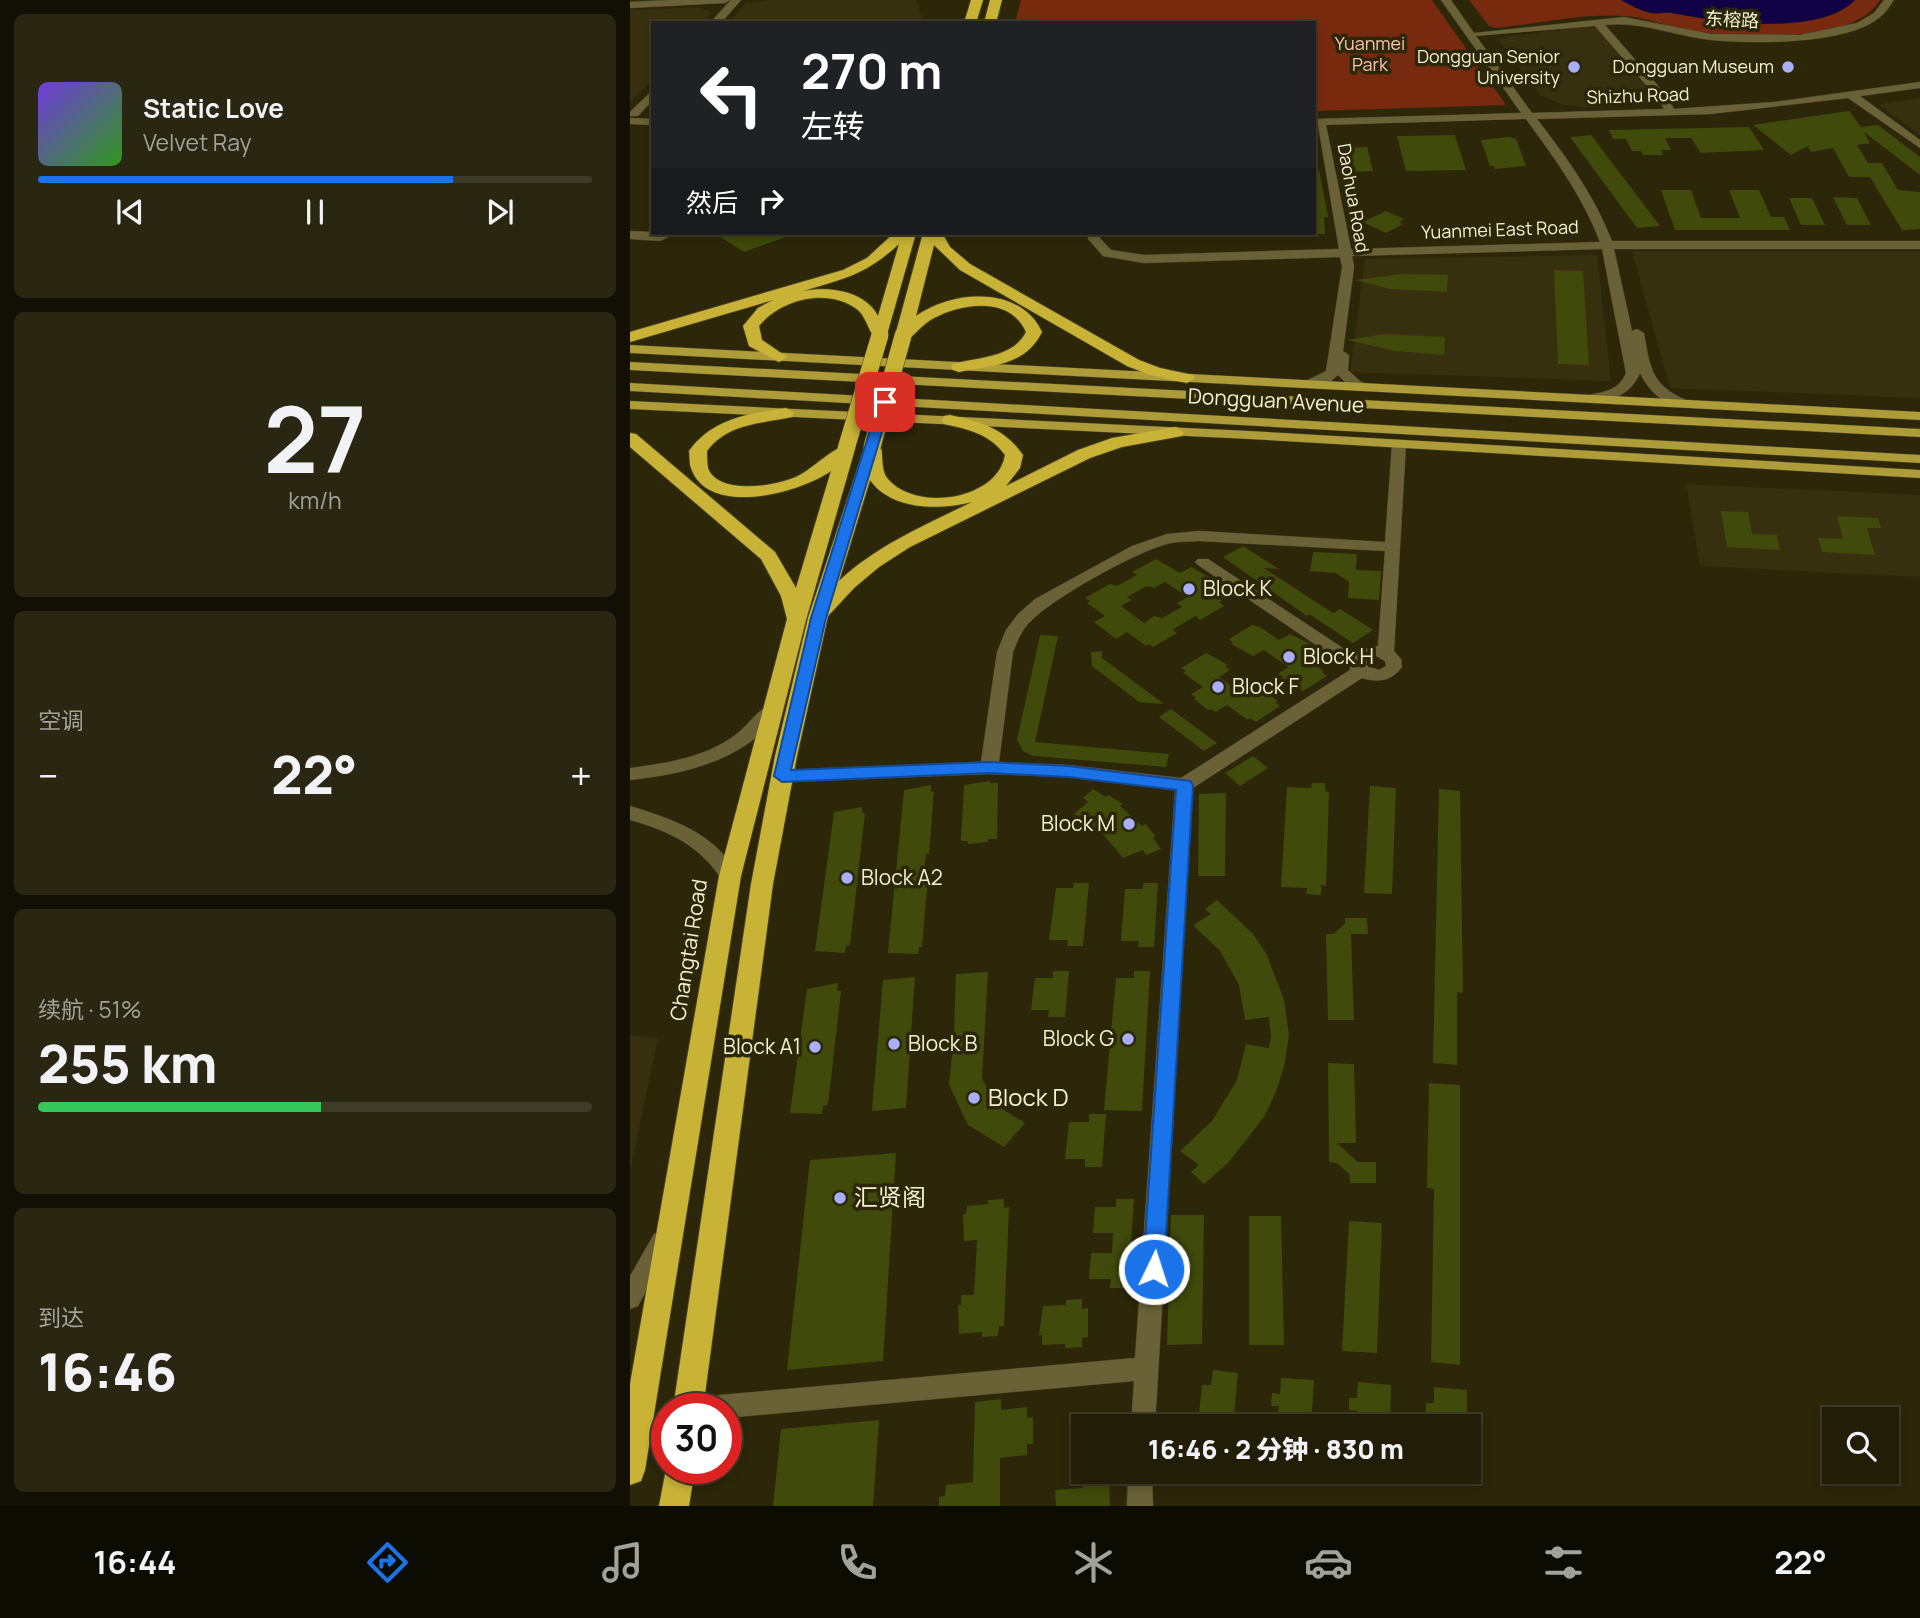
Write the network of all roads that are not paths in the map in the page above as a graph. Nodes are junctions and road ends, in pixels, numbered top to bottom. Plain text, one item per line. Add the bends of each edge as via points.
1 (725, 0) edge
2 (736, 0) edge
3 (977, 0) edge
4 (996, 0) edge
5 (1446, 0) edge
6 (1455, 0) edge
7 (1889, 0) edge
8 (630, 5) edge
9 (717, 21) edge
10 (971, 21) edge
11 (991, 21) edge
12 (1596, 21) junction
13 (1479, 34) junction
14 (1920, 85) edge
15 (1920, 91) edge
16 (651, 95) edge
17 (1854, 97) junction
18 (1531, 109) junction
19 (1671, 113) junction
20 (651, 115) edge
21 (1590, 118) junction
22 (631, 119) edge
23 (1471, 121) junction
24 (651, 122) edge
25 (1320, 126) edge
26 (1569, 126) dead end
27 (1557, 141) junction
28 (1920, 145) edge
29 (630, 235) edge
30 (666, 235) edge
31 (900, 235) edge
32 (908, 235) edge
33 (929, 235) edge
34 (936, 235) edge
35 (1094, 235) edge
36 (1103, 235) edge
37 (1611, 242) junction
38 (1920, 242) edge
39 (1349, 250) junction
40 (880, 335) junction
41 (904, 336) junction
42 (630, 337) edge
43 (630, 349) edge
44 (779, 357) junction
45 (630, 366) edge
46 (959, 367) junction
47 (1187, 378) junction
48 (1246, 381) junction
49 (1307, 384) junction
50 (630, 387) edge
51 (1365, 387) junction
52 (1593, 398) junction
53 (1681, 403) junction
54 (1350, 404) junction
55 (630, 405) edge
56 (786, 413) junction
57 (1920, 416) edge
58 (950, 420) junction
59 (1349, 426) junction
60 (1176, 432) junction
61 (1920, 433) edge
62 (1249, 435) junction
63 (630, 438) edge
64 (1399, 444) junction
65 (872, 447) junction
66 (846, 449) junction
67 (1920, 459) edge
68 (1920, 474) edge
69 (1393, 547) junction
70 (1203, 562) dead end
71 (807, 619) junction
72 (1386, 653) junction
73 (1359, 665) junction
74 (772, 709) junction
75 (989, 768) junction
76 (630, 774) edge
77 (782, 776) junction
78 (1184, 785) junction
79 (630, 813) edge
80 (730, 876) junction
81 (674, 1220) junction
82 (630, 1298) edge
83 (1147, 1368) junction
84 (690, 1393) edge
85 (742, 1405) edge
86 (1144, 1414) edge
87 (630, 1470) edge
88 (677, 1484) edge
89 (1140, 1484) edge
90 (674, 1506) edge
91 (1140, 1506) edge

1 - 8 street
2 - 9 street
3 - 10 highway
4 - 11 highway
5 - 18 street
6 - 13 street
7 - 12 street, 东榕路 via 1877,15 1860,25 1800,38 1711,37 1624,20
12 - 13 street, 东榕路
12 - 19 street
13 - 18 street
14 - 17 street, Shizhu Road
15 - 17 street, Shizhu Road
16 - 22 street
17 - 19 street, Shizhu Road
17 - 21 street, Shizhu Road via 1750,114
17 - 28 street
18 - 21 street, Shizhu Road
18 - 23 street, Shizhu Road
18 - 23 street via 1514,106
18 - 27 street
19 - 21 street, Shizhu Road
20 - 22 street
21 - 26 street
22 - 24 street
23 - 25 street, Shizhu Road
23 - 25 street, Shizhu Road
23 - 27 street via 1516,127
25 - 39 street, Daohua Road
27 - 37 street
29 - 30 street
31 - 42 highway via 872,261 848,273
32 - 40 highway, Changtai Road
33 - 41 highway, Changtai Road
34 - 47 highway via 965,267 1133,363
35 - 39 street, Yuanmei East Road via 1107,253 1144,259
36 - 39 street, Yuanmei East Road via 1113,249 1142,253
37 - 38 street, Yuanmei East Road
37 - 39 street, Yuanmei East Road
37 - 52 street via 1633,373 1615,394
37 - 53 street via 1649,382 1662,395
39 - 49 street, Daohua Road via 1333,372
39 - 51 street, Daohua Road via 1354,267 1341,371
40 - 44 highway via 873,314 855,299 842,294 808,294 764,309 750,325 754,344
40 - 66 highway, Changtai Road, bridge
41 - 46 highway via 928,315 962,303 995,302 1030,317 1034,336 1022,351
41 - 65 highway, Changtai Road, bridge
43 - 44 main road
44 - 46 main road
45 - 54 main road, Dongguan Avenue
46 - 47 main road
47 - 48 main road
48 - 49 main road
48 - 54 main road
49 - 51 main road
50 - 59 main road, Dongguan Avenue
51 - 52 main road
52 - 53 main road
53 - 57 main road
54 - 61 main road, Dongguan Avenue
55 - 56 main road
56 - 58 main road
56 - 66 highway via 745,420 713,434 698,451 704,477 727,489 781,488 817,473
58 - 60 main road
58 - 65 highway via 985,428 1005,440 1014,454 1011,469 1002,480 974,496 936,503 909,500 878,479
59 - 62 main road
59 - 67 main road, Dongguan Avenue
60 - 62 main road
60 - 71 highway via 1118,442 1084,454 904,543 863,570
62 - 64 main road
63 - 71 highway via 768,556
64 - 68 main road
64 - 69 street
65 - 71 highway, Changtai Road
66 - 71 highway, Changtai Road
69 - 72 street
69 - 75 street via 1199,536 1167,539 1138,549 1041,603 1018,626 1005,652
70 - 73 street
71 - 74 highway, Changtai Road
71 - 77 highway, Changtai Road
72 - 73 street via 1369,651
72 - 73 street via 1395,663 1388,674 1376,676
73 - 78 street
74 - 76 street via 743,741 713,757
74 - 80 highway, Changtai Road
75 - 77 street
75 - 78 street
77 - 84 highway, Changtai Road via 760,897
78 - 83 street
79 - 80 street via 702,841
80 - 81 highway, Changtai Road
81 - 82 street
81 - 87 highway, Changtai Road
83 - 85 street
83 - 86 street
88 - 90 highway
89 - 91 street

